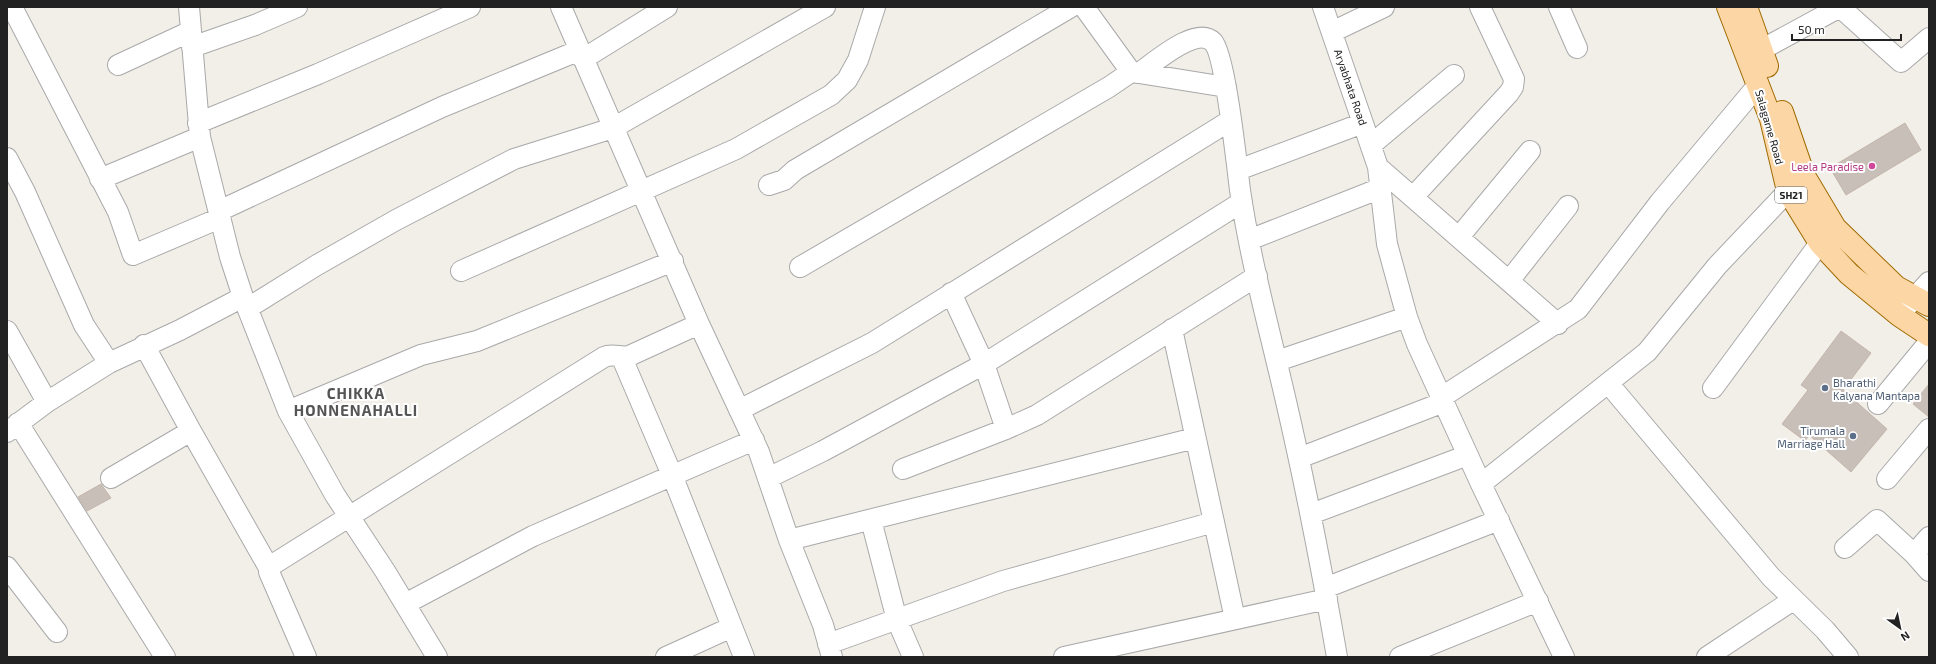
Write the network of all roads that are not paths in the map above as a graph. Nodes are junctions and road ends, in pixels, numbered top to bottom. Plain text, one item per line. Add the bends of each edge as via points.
1 (12, 7) edge
2 (189, 7) edge
3 (297, 7) edge
4 (470, 7) edge
5 (561, 7) edge
6 (666, 7) edge
7 (825, 7) edge
8 (875, 7) edge
9 (1071, 7) edge
10 (1084, 7) edge
11 (1323, 7) edge
12 (1384, 7) edge
13 (1480, 7) edge
14 (1558, 7) edge
15 (1728, 7) edge
16 (1746, 7) edge
17 (1840, 7) edge
18 (1332, 32) junction
19 (1929, 38) edge
20 (192, 39) junction
21 (1577, 48) dead end
22 (1755, 53) junction
23 (582, 55) junction
24 (118, 65) dead end
25 (1135, 72) junction
26 (1454, 75) dead end
27 (1758, 85) junction
28 (1226, 87) junction
29 (1231, 120) junction
30 (1363, 123) junction
31 (613, 128) junction
32 (199, 130) junction
33 (1371, 145) junction
34 (1530, 151) dead end
35 (7, 158) edge
36 (1378, 167) junction
37 (1238, 170) junction
38 (100, 178) junction
39 (769, 185) dead end
40 (1380, 188) junction
41 (641, 190) junction
42 (1788, 191) junction
43 (1413, 197) junction
44 (1242, 202) junction
45 (1568, 206) dead end
46 (220, 215) junction
47 (1459, 237) junction
48 (1249, 240) junction
49 (1820, 243) junction
50 (673, 261) junction
51 (800, 267) dead end
52 (461, 271) dead end
53 (1257, 276) junction
54 (1509, 281) junction
55 (951, 293) junction
56 (1924, 295) edge
57 (245, 303) junction
58 (1899, 315) junction
59 (1407, 317) junction
60 (699, 324) junction
61 (1558, 324) junction
62 (1172, 329) junction
63 (7, 331) edge
64 (1929, 335) edge
65 (1929, 342) edge
66 (144, 345) junction
67 (622, 358) junction
68 (1277, 361) junction
69 (109, 363) junction
70 (984, 364) junction
71 (1608, 383) junction
72 (1713, 388) dead end
73 (1443, 400) junction
74 (46, 402) junction
75 (1878, 404) dead end
76 (739, 410) junction
77 (288, 411) junction
78 (13, 428) edge
79 (1006, 429) junction
80 (1929, 429) edge
81 (191, 431) junction
82 (1195, 438) junction
83 (754, 440) junction
84 (1468, 455) junction
85 (1299, 458) junction
86 (903, 469) dead end
87 (672, 475) junction
88 (111, 478) dead end
89 (768, 478) junction
90 (1887, 479) dead end
91 (1481, 484) junction
92 (1311, 514) junction
93 (349, 516) junction
94 (871, 520) junction
95 (1499, 520) junction
96 (1214, 522) junction
97 (1929, 537) edge
98 (789, 540) junction
99 (1845, 548) dead end
100 (1914, 554) junction
101 (7, 567) edge
102 (269, 568) junction
103 (1929, 571) edge
104 (1326, 594) junction
105 (1793, 600) junction
106 (1538, 601) junction
107 (405, 604) junction
108 (1234, 619) junction
109 (897, 620) junction
110 (732, 627) junction
111 (57, 632) dead end
112 (830, 651) edge
113 (166, 657) edge
114 (306, 657) edge
115 (437, 657) edge
116 (666, 657) edge
117 (744, 657) edge
118 (913, 657) edge
119 (1064, 657) edge
120 (1337, 657) edge
121 (1400, 657) edge
122 (1564, 657) edge
123 (1708, 657) edge
124 (1848, 657) edge

1 - 38 street
2 - 20 street
3 - 20 street via 255,25
4 - 32 street
5 - 23 street
6 - 23 street
7 - 31 street
8 - 41 street via 858,60 840,88 736,149
9 - 39 street via 795,170 784,180
10 - 25 street
11 - 18 street, Aryabhata Road
12 - 18 street
13 - 43 street via 1514,79 1513,86 1510,93
14 - 21 street
15 - 22 main road, Salagame Road / SH21
16 - 22 main road
17 - 19 street via 1901,62
17 - 22 street
18 - 30 street, Aryabhata Road
20 - 24 street
20 - 32 street
22 - 27 main road, Salagame Road / SH21
22 - 56 main road via 1804,176 1835,228 1896,287
23 - 31 street
23 - 46 street via 442,107
25 - 28 street
25 - 28 street via 1186,42 1197,37 1206,38 1213,42 1218,51
25 - 51 street
26 - 33 street
27 - 42 main road, Salagame Road / SH21 via 1770,119
27 - 61 street via 1660,202 1578,309
28 - 29 street
29 - 37 street
29 - 55 street
30 - 33 street, Aryabhata Road
30 - 37 street
31 - 41 street
31 - 57 street via 514,159
32 - 38 street
32 - 46 street
33 - 36 street, Aryabhata Road
34 - 47 street
35 - 69 street via 25,192 84,325
36 - 40 street, Aryabhata Road
36 - 43 street
37 - 44 street
38 - 46 street via 118,212 133,255
40 - 48 street
40 - 59 street, Aryabhata Road via 1387,244
41 - 50 street
41 - 52 street
42 - 49 main road, Salagame Road / SH21
42 - 71 street via 1717,266 1647,352
43 - 47 street
44 - 48 street
44 - 70 street
45 - 54 street
46 - 57 street
47 - 54 street
48 - 53 street
49 - 58 main road, Salagame Road / SH21 via 1849,274
49 - 72 street
50 - 60 street
50 - 77 street via 477,341 422,355
53 - 62 street
53 - 68 street
54 - 61 street
55 - 70 street
55 - 76 street via 872,342
56 - 58 street
57 - 66 street
57 - 77 street
58 - 64 main road, Salagame Road / SH21
59 - 68 street
59 - 73 street, Aryabhata Road
60 - 67 street
60 - 76 street
61 - 73 street
62 - 79 street via 1058,403
62 - 82 street
63 - 74 street
65 - 75 street
66 - 69 street
66 - 81 street
67 - 87 street
67 - 93 street via 613,355 604,357
68 - 85 street
69 - 74 street
70 - 79 street
70 - 89 street
71 - 91 street
71 - 105 street via 1771,578
73 - 84 street, Aryabhata Road
73 - 85 street
74 - 78 street
76 - 83 street
77 - 93 street
78 - 113 street
79 - 86 street
80 - 90 street
81 - 88 street
81 - 102 street
82 - 94 street
82 - 96 street
83 - 87 street
83 - 89 street
84 - 91 street, Aryabhata Road
84 - 92 street
85 - 92 street
87 - 107 street via 526,539
87 - 110 street
89 - 98 street
91 - 95 street, Aryabhata Road
92 - 104 street
93 - 102 street
93 - 107 street
94 - 98 street
94 - 109 street
95 - 104 street
95 - 106 street, Aryabhata Road
96 - 108 street
96 - 109 street via 1003,581
97 - 100 street
98 - 112 street via 823,625
99 - 100 street via 1877,520
100 - 103 street
101 - 111 street
102 - 114 street
104 - 108 street
104 - 120 street
105 - 123 street
105 - 124 street
106 - 121 street
106 - 122 street, Aryabhata Road
107 - 115 street
108 - 119 street
109 - 112 street
109 - 118 street
110 - 116 street
110 - 117 street

